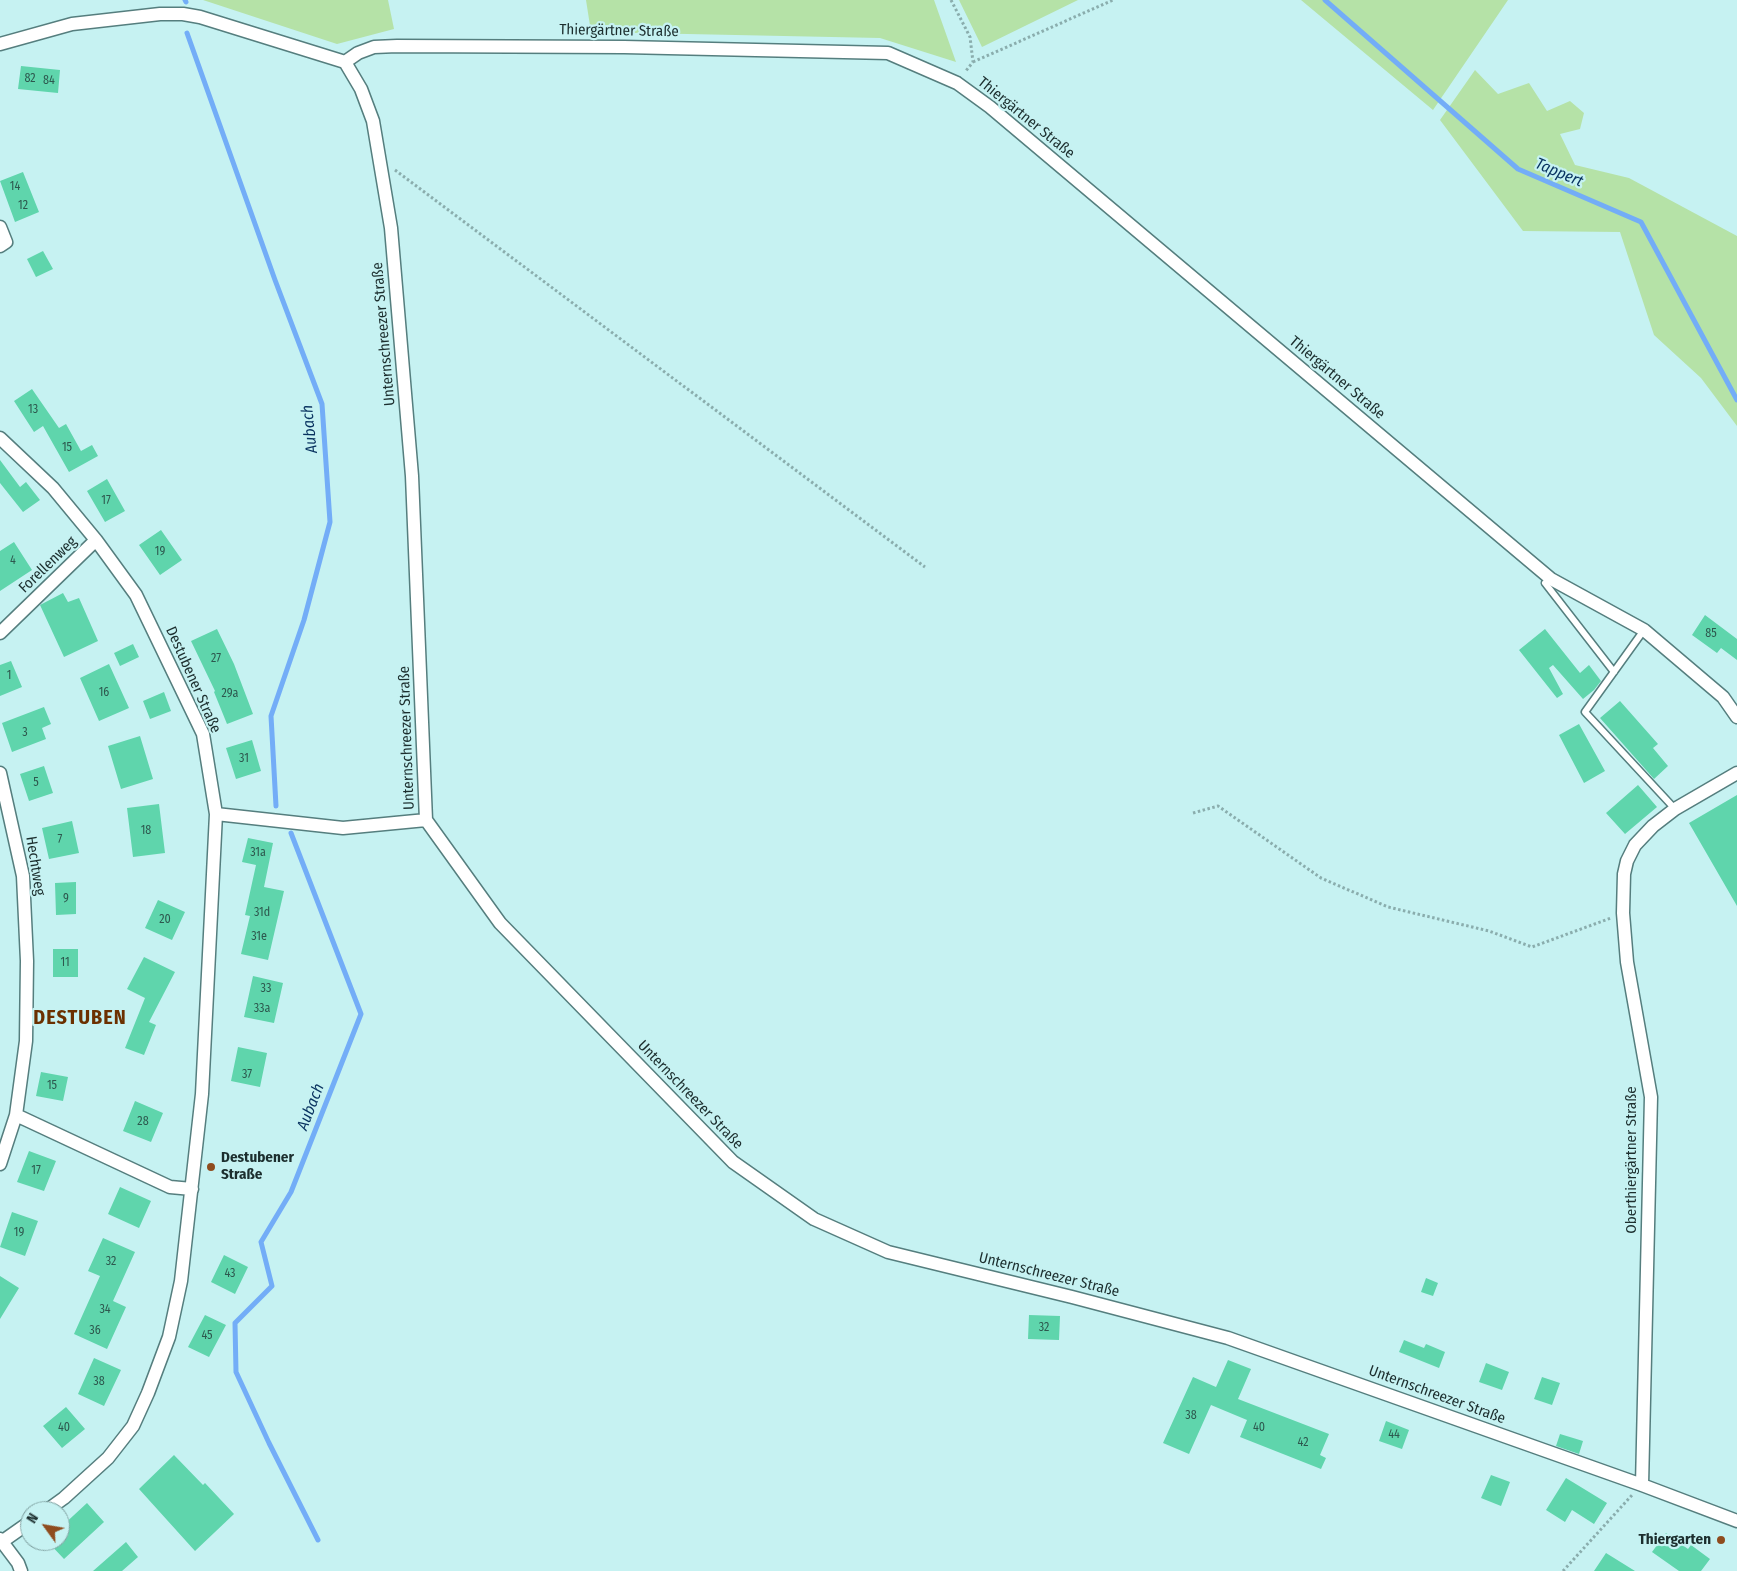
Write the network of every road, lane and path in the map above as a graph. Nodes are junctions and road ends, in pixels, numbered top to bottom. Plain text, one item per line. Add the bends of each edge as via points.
1 (951, 0) edge
2 (1113, 0) edge
3 (0, 44) edge
4 (345, 62) junction
5 (973, 62) junction
6 (957, 83) junction
7 (378, 158) junction
8 (0, 228) edge
9 (0, 246) edge
10 (0, 438) edge
11 (96, 540) junction
12 (925, 567) dead end
13 (1551, 579) junction
14 (1644, 630) junction
15 (0, 633) edge
16 (1614, 672) junction
17 (1737, 717) edge
18 (0, 773) edge
19 (1737, 774) edge
20 (1676, 809) junction
21 (1193, 813) dead end
22 (216, 814) junction
23 (426, 820) junction
24 (1623, 913) junction
25 (16, 1115) junction
26 (0, 1164) edge
27 (192, 1189) junction
28 (1642, 1485) junction
29 (60, 1501) edge
30 (1737, 1521) edge
31 (20, 1529) edge
32 (1, 1541) edge
33 (21, 1571) edge
34 (1564, 1571) edge

1 - 5 path via 970,37
2 - 5 path
3 - 4 street via 72,24 183,14
4 - 6 street, Thiergärtner Straße via 374,47 397,46 624,46 888,53
4 - 7 street, Unternschreezer Straße via 361,89 373,121
5 - 6 path
6 - 13 street, Thiergärtner Straße via 990,107
7 - 12 path
7 - 23 street, Unternschreezer Straße via 391,228 412,476
8 - 9 street via 6,242
10 - 11 street, Destubener Straße via 53,488
11 - 15 street, Forellenweg
11 - 22 street, Destubener Straße via 136,595 203,734
13 - 14 street, Thiergärtner Straße
13 - 16 lane via 1545,583
14 - 16 lane
14 - 17 street, Thiergärtner Straße via 1723,697
16 - 20 lane via 1585,712
18 - 25 street, Hechtweg via 24,886 26,1040
19 - 20 street, Oberthiergärtner Straße
20 - 24 street, Oberthiergärtner Straße via 1652,826 1627,861
21 - 24 path via 1218,806 1321,878 1388,907 1489,931 1532,947
22 - 23 street via 344,828
22 - 27 street, Destubener Straße via 202,1094
23 - 28 street, Unternschreezer Straße via 500,923 733,1162 814,1219 888,1252 1228,1338
24 - 28 street, Oberthiergärtner Straße via 1651,1097
25 - 26 street, Hechtweg
25 - 27 street via 170,1186
27 - 29 street, Destubener Straße via 181,1281 169,1337 148,1393 133,1426 108,1458
28 - 30 street, Unternschreezer Straße
28 - 34 path
31 - 32 street
32 - 33 street

